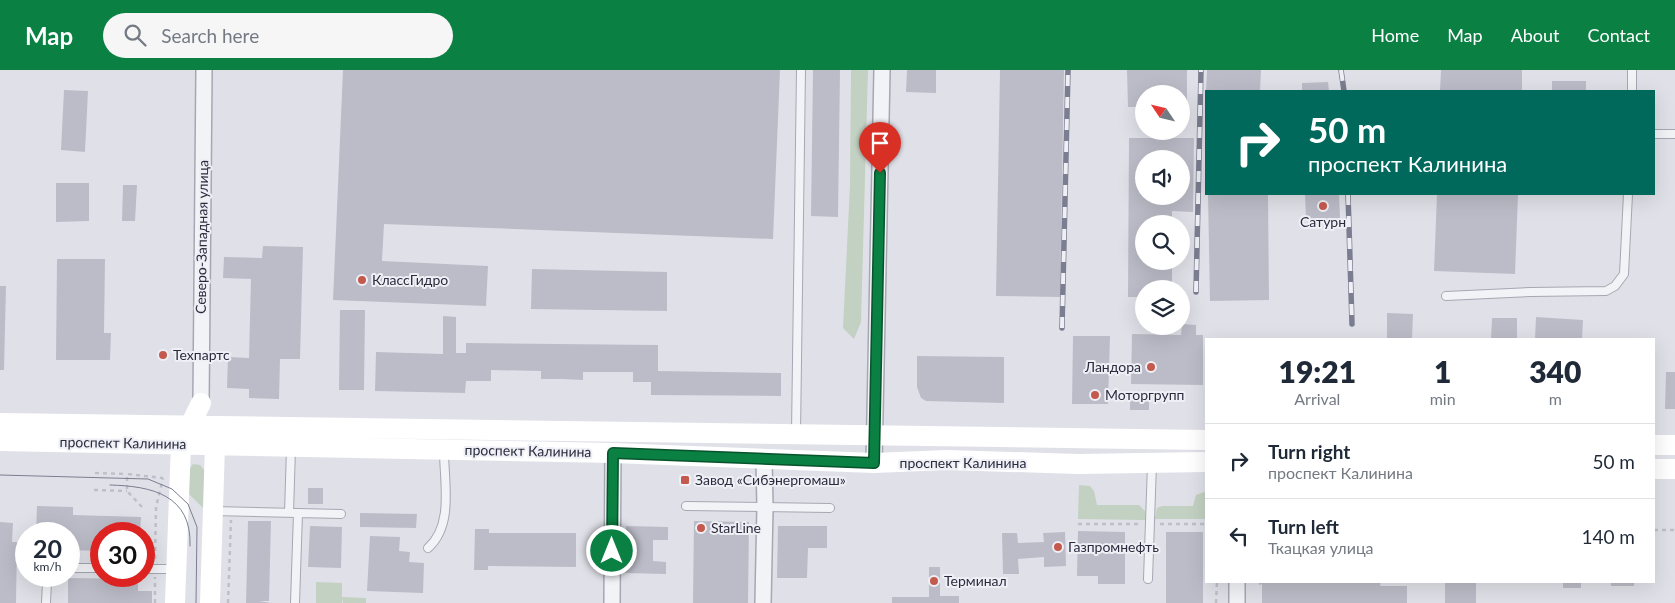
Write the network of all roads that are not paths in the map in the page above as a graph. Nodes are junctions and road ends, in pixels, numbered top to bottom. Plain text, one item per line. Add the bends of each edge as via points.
1 (204, 70) edge
2 (801, 70) edge
3 (882, 70) edge
4 (1632, 70) edge
5 (1632, 90) edge
6 (1655, 134) edge
7 (1675, 134) edge
8 (1628, 195) edge
9 (1446, 296) dead end
10 (201, 403) joint
11 (0, 423) edge
12 (198, 435) junction
13 (767, 435) junction
14 (796, 435) junction
15 (875, 435) junction
16 (1205, 440) edge
17 (0, 441) edge
18 (1655, 445) edge
19 (1675, 445) edge
20 (291, 446) junction
21 (444, 450) junction
22 (613, 453) junction
23 (764, 460) junction
24 (1205, 462) edge
25 (874, 463) junction
26 (1152, 464) junction
27 (1655, 469) edge
28 (1675, 469) edge
29 (686, 506) dead end
30 (765, 507) junction
31 (830, 508) dead end
32 (222, 511) junction
33 (289, 513) junction
34 (298, 513) junction
35 (342, 514) dead end
36 (428, 548) dead end
37 (155, 569) edge
38 (177, 569) junction
39 (1148, 579) dead end
40 (1237, 583) edge
41 (47, 587) edge
42 (46, 603) edge
43 (175, 603) edge
44 (210, 603) edge
45 (295, 603) edge
46 (612, 603) edge
47 (763, 603) edge
48 (1237, 603) edge

1 - 10 street, Северо-Западная улица
2 - 14 lane
3 - 15 street
4 - 5 lane
6 - 7 lane
8 - 9 lane via 1624,274 1616,286 1606,291
10 - 12 main road
11 - 12 main road, проспект Калинина
12 - 13 main road, проспект Калинина
12 - 17 main road, проспект Калинина
12 - 20 main road, проспект Калинина
12 - 32 main road
12 - 38 main road
13 - 14 main road, проспект Калинина
13 - 23 main road
14 - 15 main road, проспект Калинина
15 - 16 main road, проспект Калинина
15 - 25 street
18 - 19 main road
20 - 21 main road, проспект Калинина
20 - 33 lane
21 - 22 main road, проспект Калинина
21 - 36 lane via 444,524
22 - 23 main road, проспект Калинина
22 - 46 street
23 - 25 main road, проспект Калинина
23 - 30 street
24 - 26 main road, проспект Калинина
25 - 26 main road, проспект Калинина via 947,460
26 - 39 lane
27 - 28 main road
29 - 30 lane
30 - 31 lane
30 - 47 street
32 - 33 lane
32 - 44 main road
33 - 34 lane
34 - 35 lane
34 - 45 lane
37 - 38 lane
38 - 43 main road
40 - 48 street
41 - 42 lane

